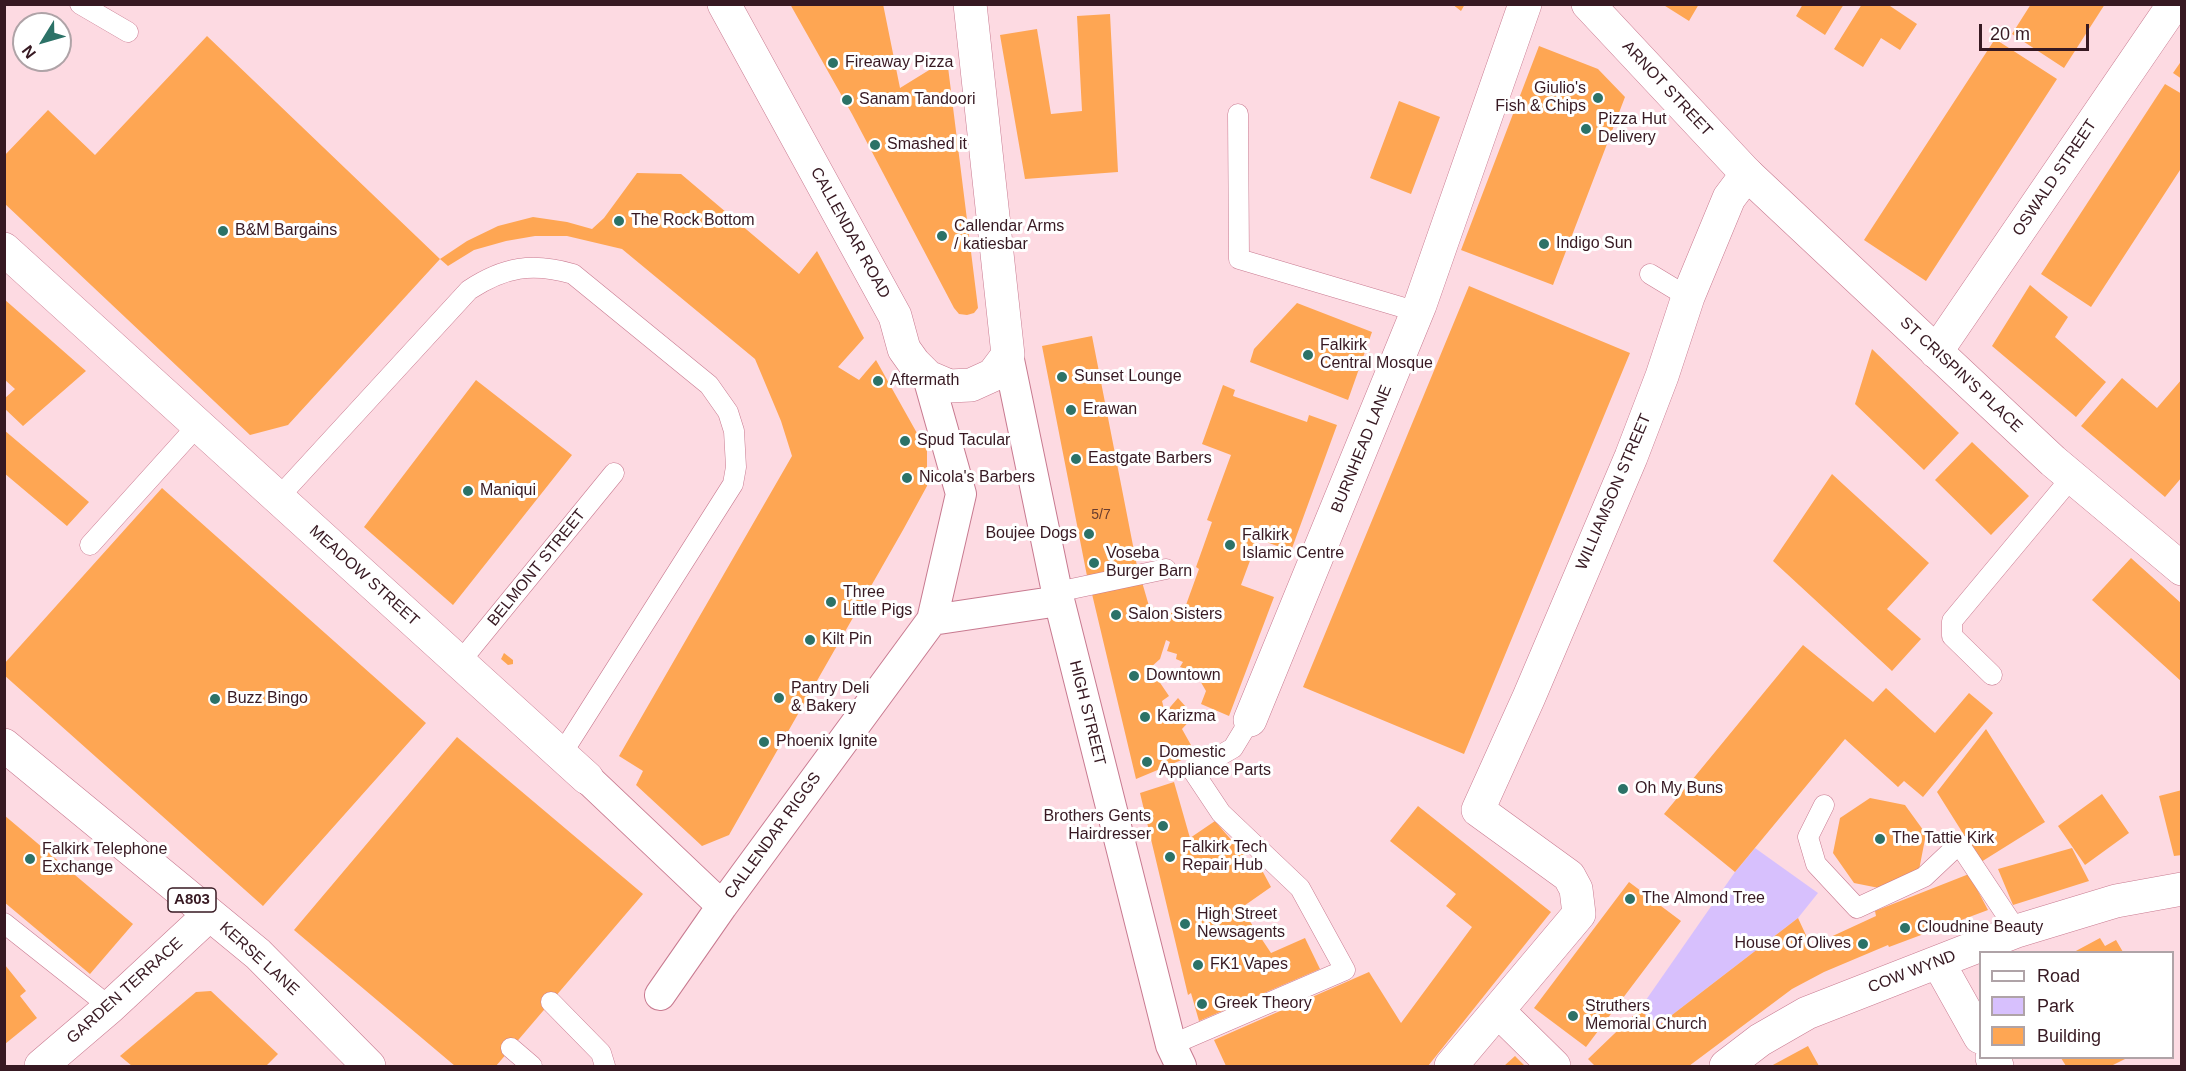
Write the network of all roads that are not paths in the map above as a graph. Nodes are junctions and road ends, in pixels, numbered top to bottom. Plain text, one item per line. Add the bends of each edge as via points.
1 (80, 4) edge
2 (724, 4) edge
3 (970, 4) edge
4 (1525, 4) edge
5 (1588, 4) edge
6 (2174, 4) edge
7 (128, 32) dead end
8 (1238, 114) dead end
9 (1747, 174) junction
10 (4, 249) edge
11 (1650, 274) dead end
12 (1688, 297) junction
13 (1418, 312) junction
14 (1936, 352) junction
15 (1008, 355) junction
16 (921, 370) junction
17 (198, 425) junction
18 (614, 473) dead end
19 (2072, 477) junction
20 (278, 498) junction
21 (90, 545) dead end
22 (2178, 558) edge
23 (1166, 569) dead end
24 (1058, 597) junction
25 (932, 620) junction
26 (459, 663) junction
27 (1992, 675) dead end
28 (1250, 720) joint
29 (4, 745) edge
30 (561, 756) junction
31 (587, 778) joint
32 (1824, 805) dead end
33 (2181, 889) edge
34 (722, 906) junction
35 (209, 915) junction
36 (4, 923) edge
37 (2017, 930) junction
38 (1938, 962) junction
39 (660, 995) dead end
40 (550, 1002) dead end
41 (110, 1007) junction
42 (1498, 1011) junction
43 (1979, 1035) edge
44 (511, 1048) dead end
45 (1176, 1056) edge
46 (41, 1066) edge
47 (369, 1066) edge
48 (532, 1066) edge
49 (605, 1066) edge
50 (1451, 1066) edge
51 (1554, 1066) edge
52 (1726, 1066) edge

1 - 7 lane
2 - 16 street, CALLENDAR ROAD via 895,316 904,349
3 - 15 street
4 - 13 street, BURNHEAD LANE
5 - 9 street, ARNOT STREET
6 - 14 street, OSWALD STREET
8 - 13 lane via 1239,259
9 - 12 street, WILLIAMSON STREET via 1729,198
9 - 14 street, ST CRISPIN'S PLACE
10 - 17 street, MEADOW STREET
11 - 12 lane
12 - 42 street, WILLIAMSON STREET via 1631,457 1478,810 1569,876 1576,889 1579,914
13 - 28 street, BURNHEAD LANE
14 - 19 street, ST CRISPIN'S PLACE
15 - 16 street via 993,375 971,385 949,386
15 - 24 street, HIGH STREET
16 - 25 street, CALLENDAR RIGGS via 961,494
17 - 20 street, MEADOW STREET
17 - 21 lane
18 - 26 lane, BELMONT STREET
19 - 22 street, ST CRISPIN'S PLACE
19 - 27 lane via 1952,621 1952,636
20 - 26 street, MEADOW STREET
20 - 30 lane via 469,290 506,270 547,269 573,274 709,385 728,412 734,431 733,484
23 - 24 lane
24 - 25 street
24 - 45 street, HIGH STREET
25 - 34 street, CALLENDAR RIGGS
26 - 30 street, MEADOW STREET
28 - 45 lane via 1233,748 1193,771 1221,813 1300,888 1345,970
29 - 35 street, KERSE LANE / A803
30 - 31 street, MEADOW STREET
31 - 34 street, MEADOW STREET
32 - 37 lane via 1808,837 1816,864 1857,908 1924,877 1959,844
33 - 37 street, COW WYND via 2116,901
34 - 39 street, CALLENDAR RIGGS
35 - 41 street, GARDEN TERRACE
35 - 47 street, KERSE LANE / A803 via 258,954
36 - 41 lane
37 - 38 street, COW WYND
38 - 43 street
38 - 52 street, COW WYND via 1807,1013
40 - 49 lane via 601,1053
41 - 46 street, GARDEN TERRACE
42 - 50 street
42 - 51 street
44 - 48 lane

